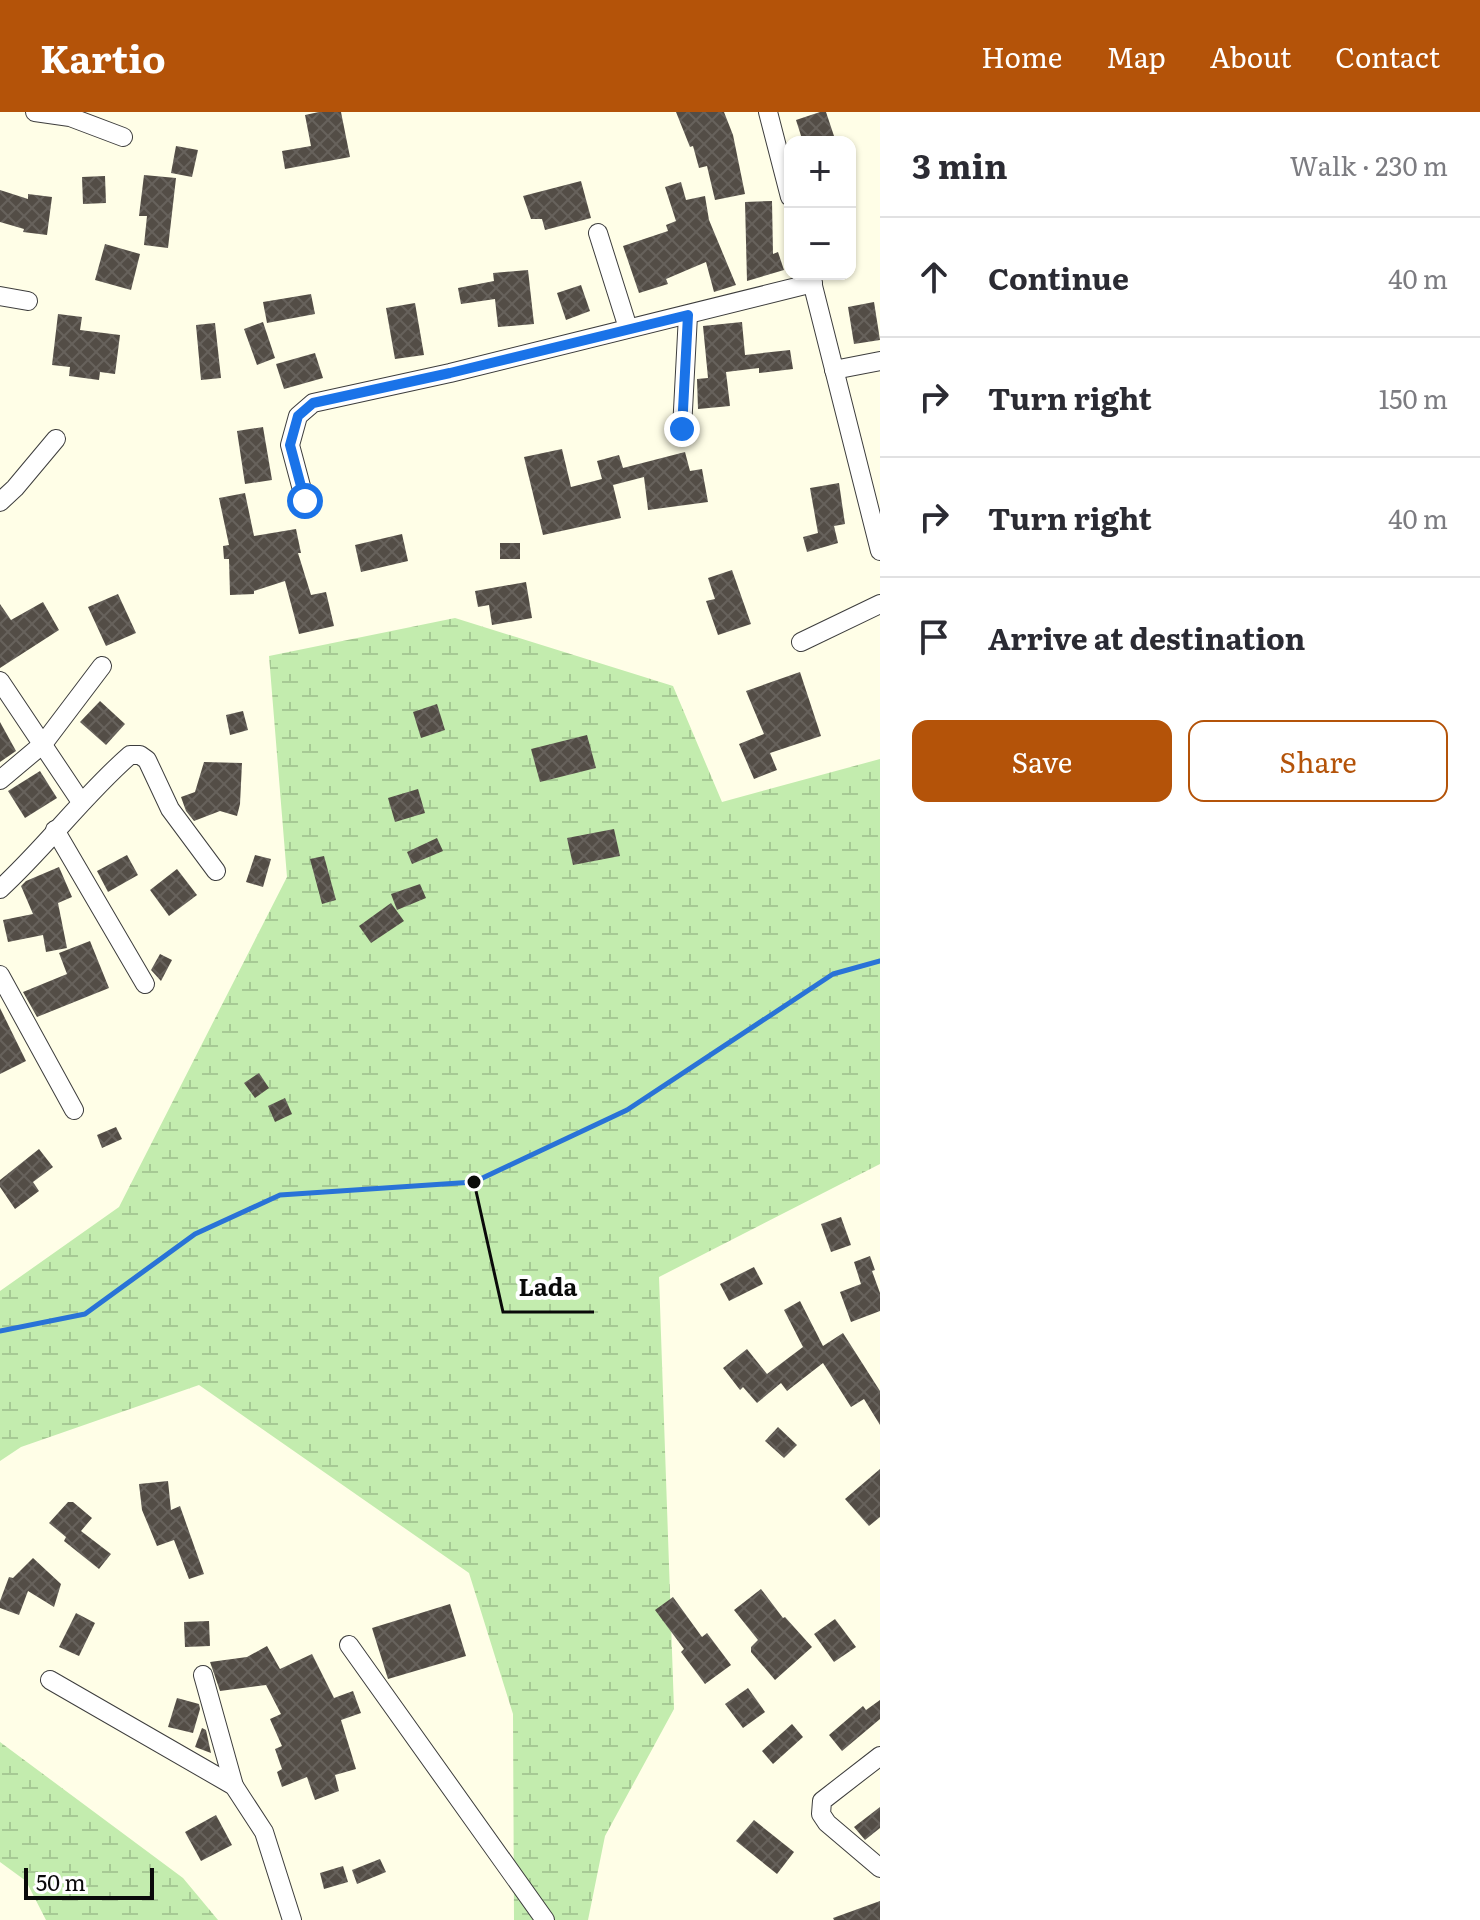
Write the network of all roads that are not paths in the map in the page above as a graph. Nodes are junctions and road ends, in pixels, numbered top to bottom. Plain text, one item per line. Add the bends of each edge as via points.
1 (35, 112) edge
2 (768, 112) edge
3 (123, 137) dead end
4 (784, 174) edge
5 (598, 233) dead end
6 (809, 280) edge
7 (812, 280) edge
8 (0, 296) edge
9 (28, 301) dead end
10 (688, 315) junction
11 (628, 328) junction
12 (880, 361) edge
13 (834, 370) junction
14 (682, 429) dead end
15 (56, 439) dead end
16 (873, 499) edge
17 (305, 501) dead end
18 (0, 502) edge
19 (880, 551) edge
20 (880, 604) edge
21 (801, 642) dead end
22 (102, 666) dead end
23 (0, 681) edge
24 (43, 744) junction
25 (0, 780) edge
26 (81, 802) junction
27 (55, 830) junction
28 (216, 871) dead end
29 (0, 889) edge
30 (0, 975) edge
31 (145, 984) dead end
32 (74, 1110) dead end
33 (349, 1645) dead end
34 (203, 1675) dead end
35 (50, 1680) dead end
36 (880, 1756) edge
37 (234, 1786) junction
38 (880, 1868) edge
39 (292, 1920) edge
40 (545, 1920) edge

1 - 3 street via 70,117
2 - 4 street
5 - 11 street
6 - 10 street
7 - 13 street
8 - 9 street
10 - 11 street
10 - 14 street
11 - 17 street via 313,403 298,416 290,445
12 - 13 street
13 - 16 street
15 - 18 street
16 - 19 street
20 - 21 street
22 - 24 street
23 - 24 street
24 - 25 street
24 - 26 street
26 - 27 street
26 - 28 street via 130,755 140,755 170,809
27 - 29 street
27 - 31 street
30 - 32 street
33 - 40 street
34 - 37 street
35 - 37 street
36 - 38 street via 822,1801 821,1814
37 - 39 street via 264,1832

